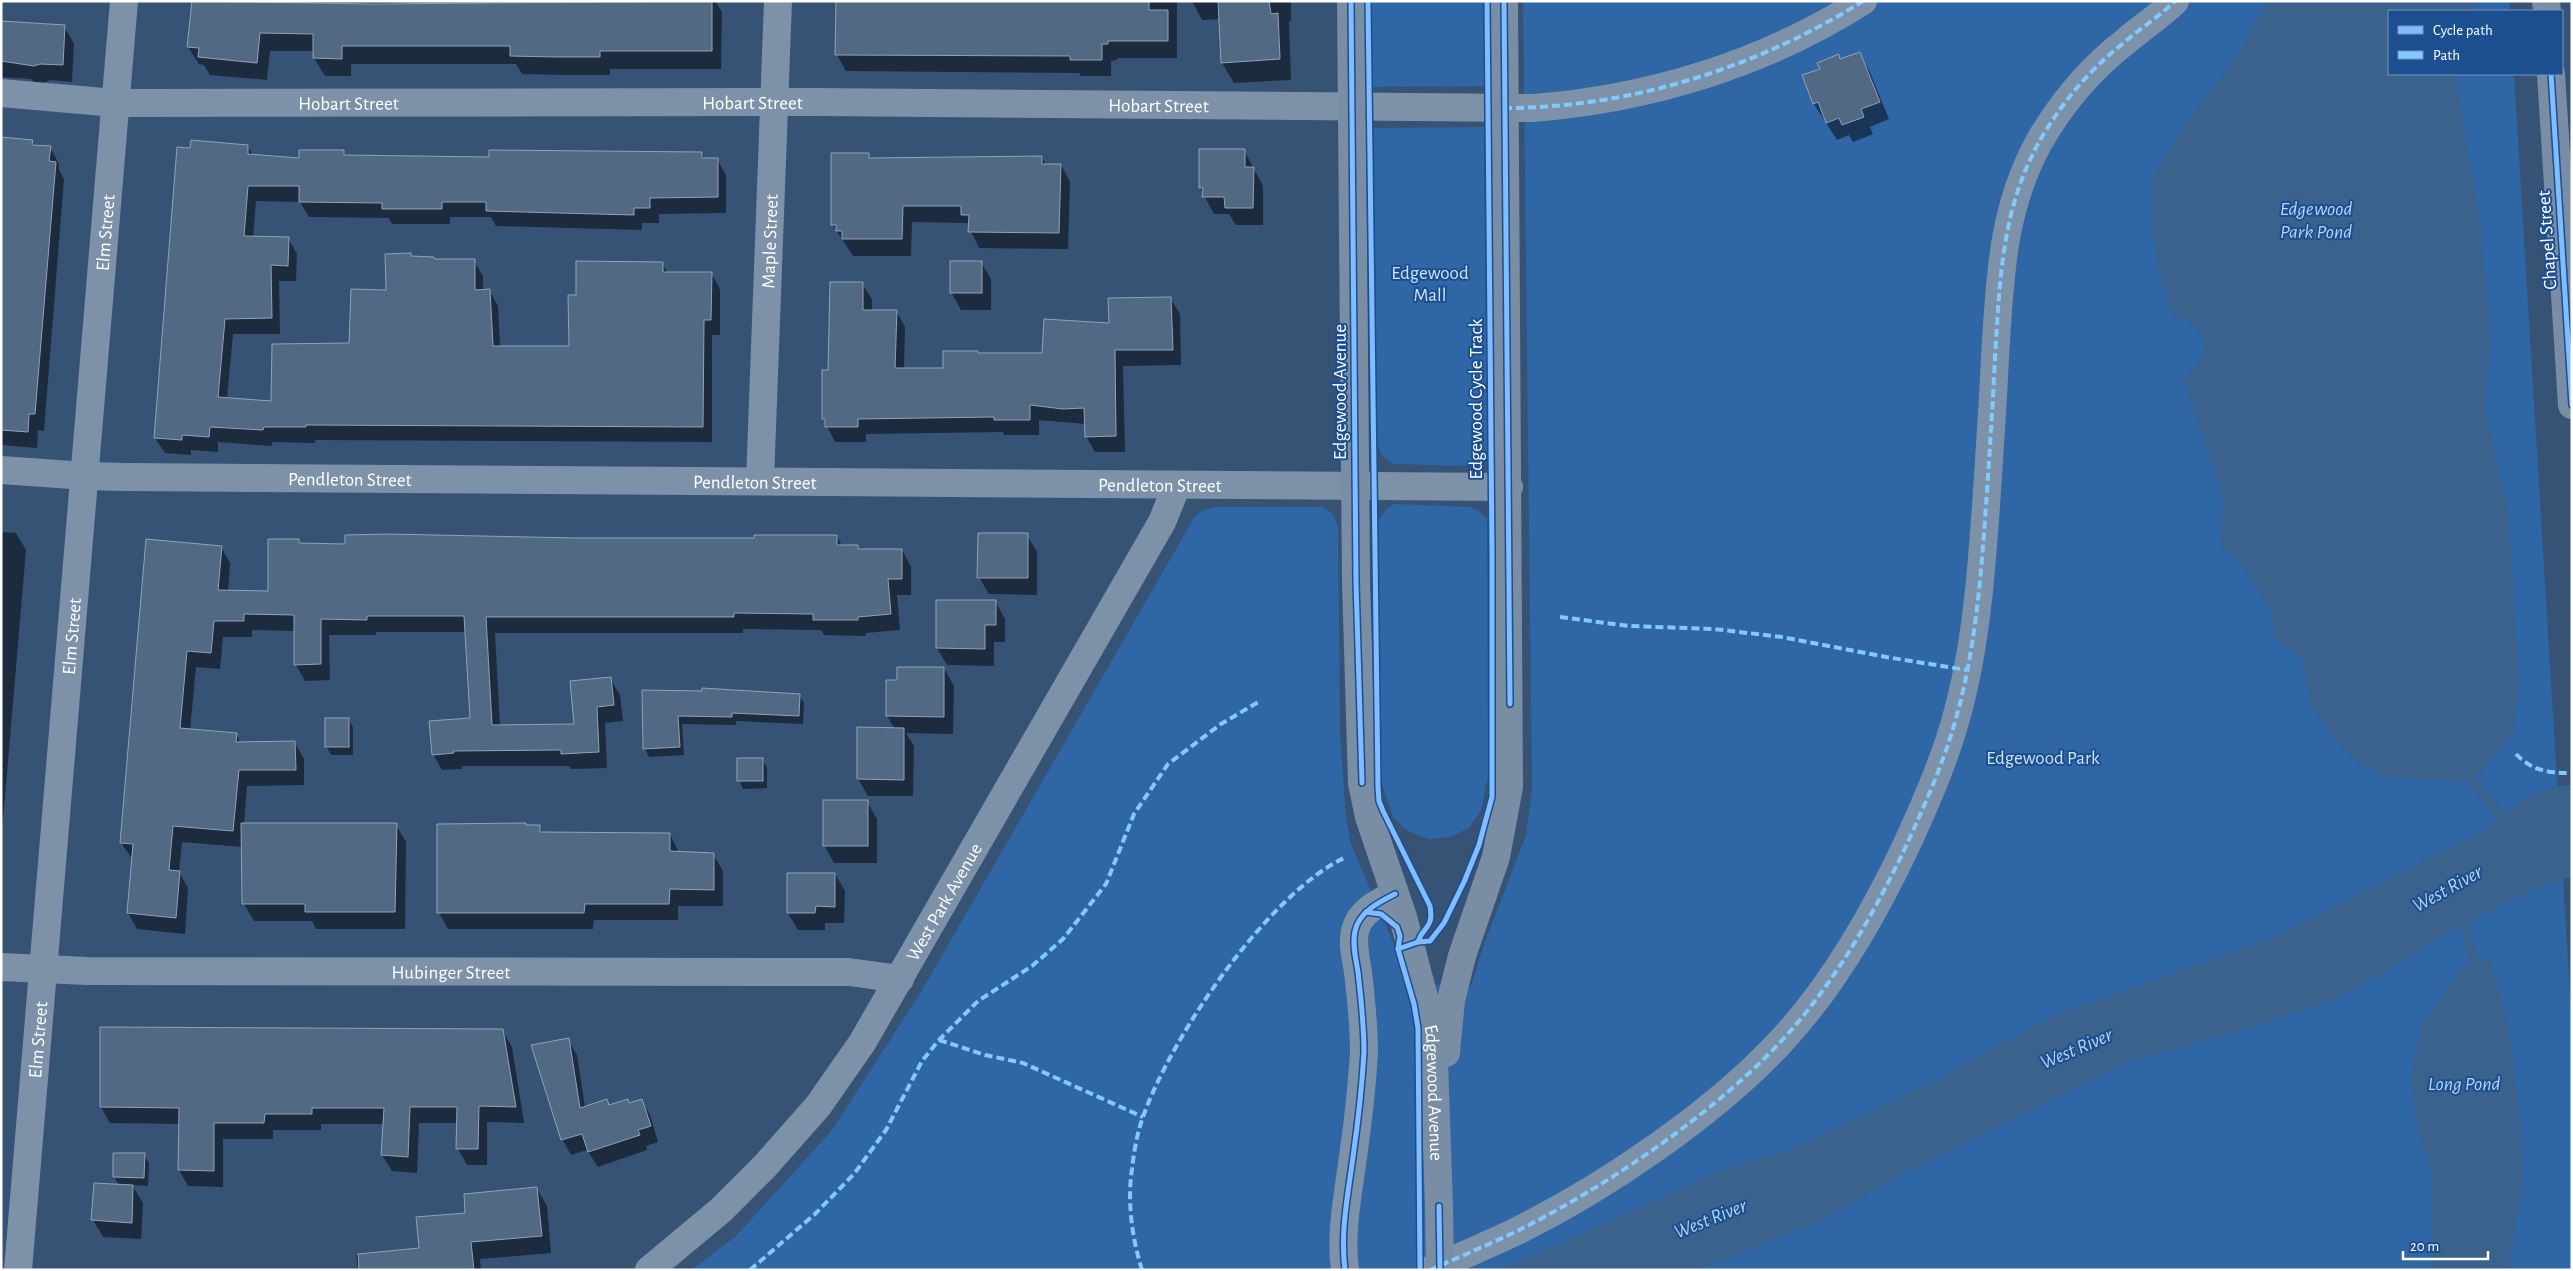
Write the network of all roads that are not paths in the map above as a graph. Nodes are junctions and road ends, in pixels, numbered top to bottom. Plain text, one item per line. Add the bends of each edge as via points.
1 (124, 1) edge
2 (778, 1) edge
3 (1351, 1) edge
4 (1504, 1) edge
5 (1863, 1) edge
6 (2175, 1) edge
7 (2551, 75) edge
8 (1, 93) edge
9 (774, 102) junction
10 (115, 103) junction
11 (1352, 106) junction
12 (1504, 108) junction
13 (2572, 405) edge
14 (1, 470) edge
15 (86, 476) junction
16 (760, 481) junction
17 (1177, 485) junction
18 (1355, 486) junction
19 (1509, 487) junction
20 (1395, 894) junction
21 (1, 967) edge
22 (44, 970) junction
23 (900, 979) junction
24 (1439, 1206) junction
25 (18, 1270) edge
26 (649, 1270) edge
27 (1345, 1270) edge
28 (1430, 1270) edge
29 (1440, 1270) edge

1 - 10 street, Elm Street
2 - 9 street, Maple Street
3 - 11 street, Edgewood Avenue
4 - 12 street, Edgewood Avenue
5 - 12 street, Hobart Street via 1782,45 1662,87 1587,102
6 - 28 street via 2091,70 2064,102 2024,173 2011,210 1999,290 1984,527 1968,670 1945,754 1901,858 1866,923 1835,973 1787,1035 1762,1062 1724,1094 1672,1134 1566,1205
7 - 13 street, Chapel Street
8 - 10 street, Hobart Street
9 - 10 street, Hobart Street
9 - 11 street, Hobart Street
9 - 16 street, Maple Street
10 - 15 street, Elm Street
11 - 12 street, Hobart Street
11 - 18 street, Edgewood Avenue
12 - 19 street, Edgewood Avenue
14 - 15 street, Pendleton Street
15 - 16 street, Pendleton Street
15 - 22 street, Elm Street
16 - 17 street, Pendleton Street
17 - 18 street, Pendleton Street
17 - 23 street, West Park Avenue via 1162,522
18 - 19 street, Pendleton Street
18 - 20 street, Edgewood Avenue via 1362,783 1369,817
19 - 24 street, Edgewood Avenue via 1510,787 1496,857 1462,956 1451,1000
20 - 24 street, Edgewood Avenue via 1433,1032
20 - 27 street via 1366,912 1355,930 1364,1050 1345,1212 1342,1248
21 - 22 street, Hubinger Street
22 - 23 street, Hubinger Street via 844,972
22 - 25 street, Elm Street
23 - 26 street, West Park Avenue via 862,1043 818,1106 721,1210
24 - 29 street, Edgewood Avenue, bridge

